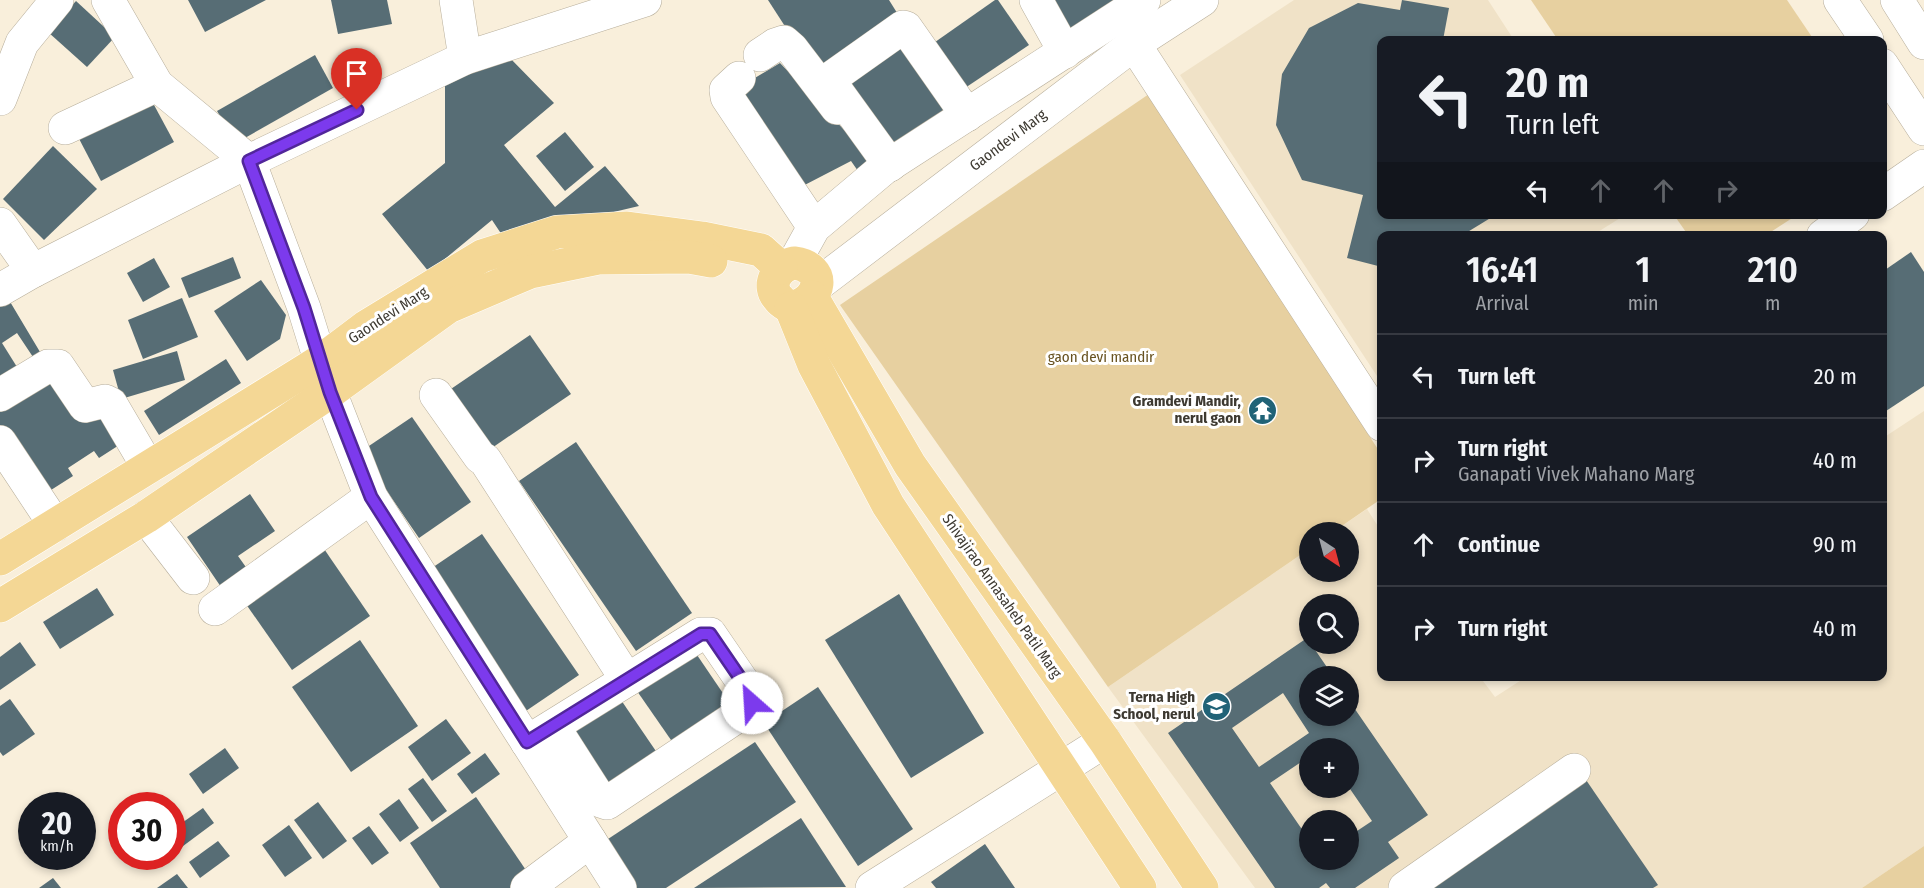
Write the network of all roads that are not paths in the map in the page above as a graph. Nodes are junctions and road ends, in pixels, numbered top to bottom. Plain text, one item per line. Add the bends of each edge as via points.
1 (57, 0) edge
2 (108, 0) edge
3 (456, 0) edge
4 (645, 0) edge
5 (1036, 0) edge
6 (1144, 0) edge
7 (1202, 0) edge
8 (1840, 0) edge
9 (1897, 0) edge
10 (1864, 36) edge
11 (1924, 43) edge
12 (1134, 44) junction
13 (1065, 52) junction
14 (465, 58) junction
15 (1887, 73) edge
16 (157, 85) junction
17 (0, 99) edge
18 (967, 115) junction
19 (65, 128) dead end
20 (1924, 129) edge
21 (249, 161) junction
22 (1924, 166) edge
23 (886, 167) junction
24 (1887, 192) edge
25 (1846, 219) edge
26 (0, 224) edge
27 (814, 227) junction
28 (1830, 231) edge
29 (33, 271) junction
30 (795, 283) junction
31 (0, 290) edge
32 (322, 360) junction
33 (330, 392) junction
34 (0, 395) edge
35 (436, 395) dead end
36 (1377, 417) edge
37 (0, 442) edge
38 (148, 467) junction
39 (371, 497) junction
40 (146, 517) junction
41 (55, 525) junction
42 (0, 559) edge
43 (193, 578) dead end
44 (0, 606) edge
45 (215, 609) dead end
46 (627, 680) junction
47 (540, 734) junction
48 (1105, 741) junction
49 (1061, 770) junction
50 (1574, 770) dead end
51 (590, 841) junction
52 (527, 888) edge
53 (620, 888) edge
54 (872, 888) edge
55 (1140, 888) edge
56 (1202, 888) edge
57 (1405, 888) edge

1 - 17 street via 22,43
2 - 16 street
3 - 14 street
4 - 14 street
5 - 13 street
6 - 13 street
7 - 12 street, Gaondevi Marg
8 - 10 street
9 - 11 street
12 - 30 street, Gaondevi Marg
12 - 36 street
13 - 18 street
14 - 21 street
15 - 20 street
16 - 19 street
16 - 21 street
18 - 23 street
18 - 23 street via 903,27 830,82
21 - 29 street
21 - 32 street
22 - 24 street
23 - 27 street
23 - 27 street via 792,49 784,42 775,45 726,90 727,97
25 - 28 street
26 - 29 street
27 - 30 street
29 - 31 street
30 - 32 main road, Gaondevi Marg via 761,250 627,228 557,232 482,256 367,326
30 - 33 main road, Gaondevi Marg via 689,257 598,258 530,272 448,307
30 - 48 main road, Shivajirao Annasaheb Patil Marg via 910,465
30 - 49 main road via 814,365 888,505
32 - 33 street
32 - 38 main road, Gaondevi Marg
33 - 39 street
33 - 40 main road, Gaondevi Marg
34 - 38 street via 48,366 58,366 86,406 105,401 111,404
35 - 46 street via 485,460
37 - 41 street
38 - 41 main road, Gaondevi Marg
39 - 45 street
39 - 47 street
40 - 43 street
40 - 44 main road, Gaondevi Marg
41 - 42 main road, Gaondevi Marg
46 - 47 street
46 - 47 street via 701,634 710,634 751,694 752,703 608,803 601,801
47 - 51 street
48 - 49 street
48 - 56 main road, Shivajirao Annasaheb Patil Marg
49 - 54 street
49 - 55 main road
50 - 57 street
51 - 52 street
51 - 53 street

